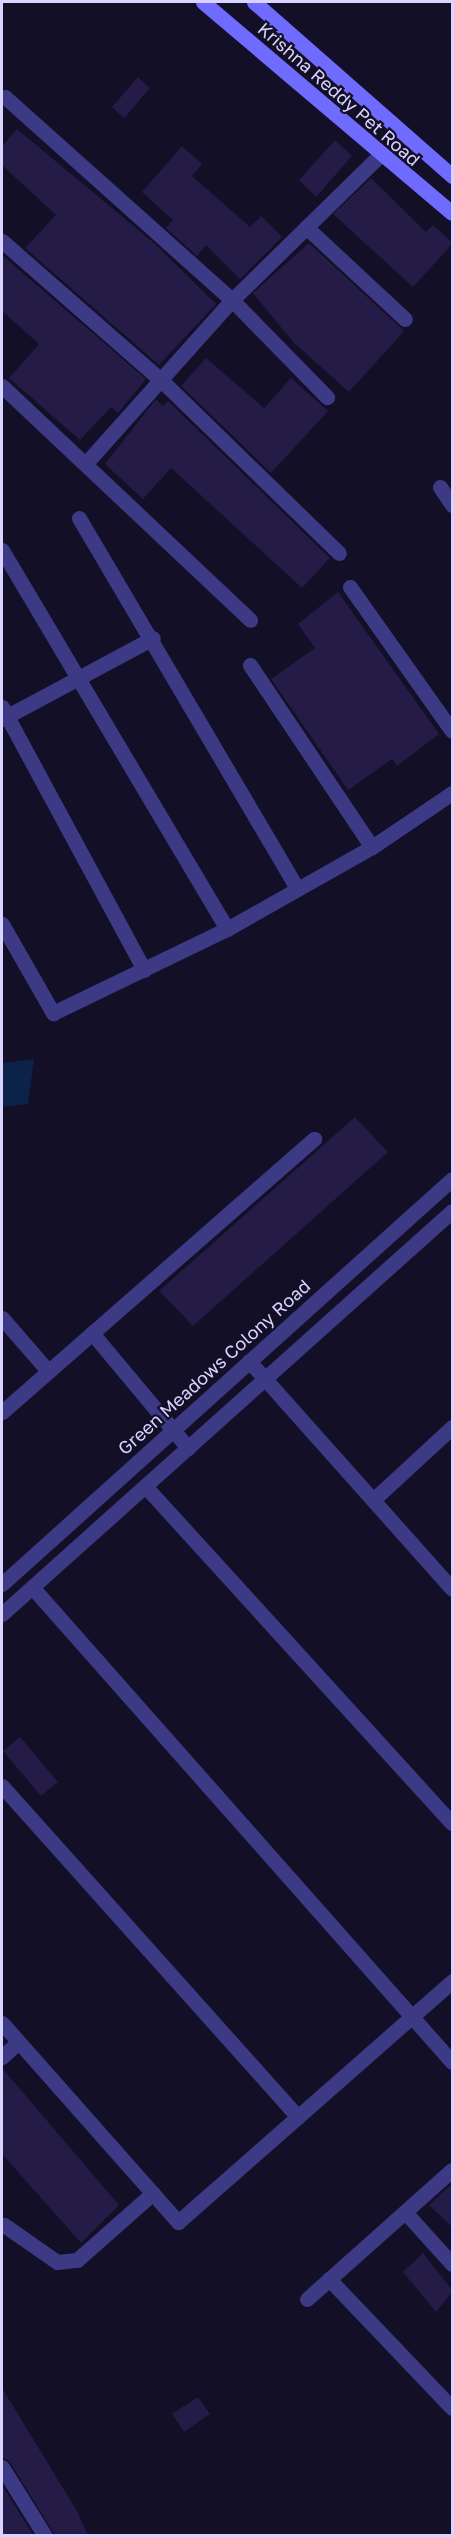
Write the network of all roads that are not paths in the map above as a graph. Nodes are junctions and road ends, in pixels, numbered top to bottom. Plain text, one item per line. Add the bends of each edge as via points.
1 (203, 2) edge
2 (254, 2) edge
3 (5, 97) dead end
4 (379, 156) junction
5 (453, 176) edge
6 (453, 213) edge
7 (306, 227) junction
8 (2, 241) edge
9 (232, 300) junction
10 (405, 319) dead end
11 (161, 380) junction
12 (2, 386) edge
13 (327, 397) dead end
14 (87, 462) junction
15 (440, 487) dead end
16 (453, 505) edge
17 (79, 518) dead end
18 (2, 550) edge
19 (339, 554) dead end
20 (350, 587) dead end
21 (250, 620) dead end
22 (153, 638) junction
23 (250, 664) dead end
24 (77, 679) junction
25 (3, 714) edge
26 (453, 731) edge
27 (453, 793) edge
28 (372, 847) junction
29 (297, 888) junction
30 (2, 924) edge
31 (227, 929) junction
32 (144, 970) junction
33 (314, 1138) dead end
34 (453, 1179) edge
35 (453, 1211) edge
36 (2, 1318) edge
37 (92, 1333) junction
38 (249, 1361) junction
39 (48, 1371) junction
40 (265, 1379) junction
41 (2, 1412) edge
42 (453, 1427) edge
43 (173, 1430) junction
44 (188, 1448) junction
45 (145, 1486) junction
46 (373, 1500) junction
47 (2, 1584) edge
48 (32, 1587) junction
49 (453, 1589) edge
50 (2, 1614) edge
51 (2, 1786) edge
52 (453, 1823) edge
53 (453, 1981) edge
54 (412, 2016) junction
55 (2, 2023) edge
56 (18, 2042) junction
57 (2, 2056) edge
58 (453, 2062) edge
59 (298, 2117) junction
60 (453, 2170) edge
61 (153, 2193) junction
62 (405, 2212) junction
63 (4, 2225) dead end
64 (453, 2264) edge
65 (329, 2279) junction
66 (307, 2299) dead end
67 (453, 2408) edge
68 (2, 2467) edge
69 (45, 2535) edge

1 - 4 main road, Krishna Reddy Pet Road
2 - 5 main road, Krishna Reddy Pet Road
3 - 9 street
4 - 6 main road, Krishna Reddy Pet Road
4 - 7 street
7 - 9 street
7 - 10 street
8 - 11 street
9 - 11 street
9 - 13 street
11 - 14 street
11 - 19 street
12 - 14 street
14 - 21 street
15 - 16 street
17 - 22 street
18 - 24 street
20 - 26 street
22 - 24 street
22 - 29 street
23 - 28 street
24 - 25 street
24 - 31 street
25 - 32 street
27 - 28 street
28 - 29 street
29 - 31 street
30 - 32 street via 53,1014
31 - 32 street
33 - 37 street
34 - 38 street, Green Meadows Colony Road
35 - 40 street
36 - 39 street
37 - 39 street
37 - 43 street
38 - 40 street
38 - 43 street, Green Meadows Colony Road
39 - 41 street
40 - 44 street
40 - 46 street
42 - 46 street
43 - 44 street
43 - 47 street, Green Meadows Colony Road
44 - 45 street
45 - 48 street
45 - 52 street
46 - 49 street
48 - 50 street
48 - 54 street
51 - 59 street
53 - 54 street
54 - 58 street
54 - 59 street
55 - 56 street
56 - 57 street
56 - 61 street
59 - 61 street via 178,2222
60 - 62 street
61 - 63 street via 77,2260 57,2262
62 - 64 street
62 - 65 street
65 - 66 street
65 - 67 street
68 - 69 street

